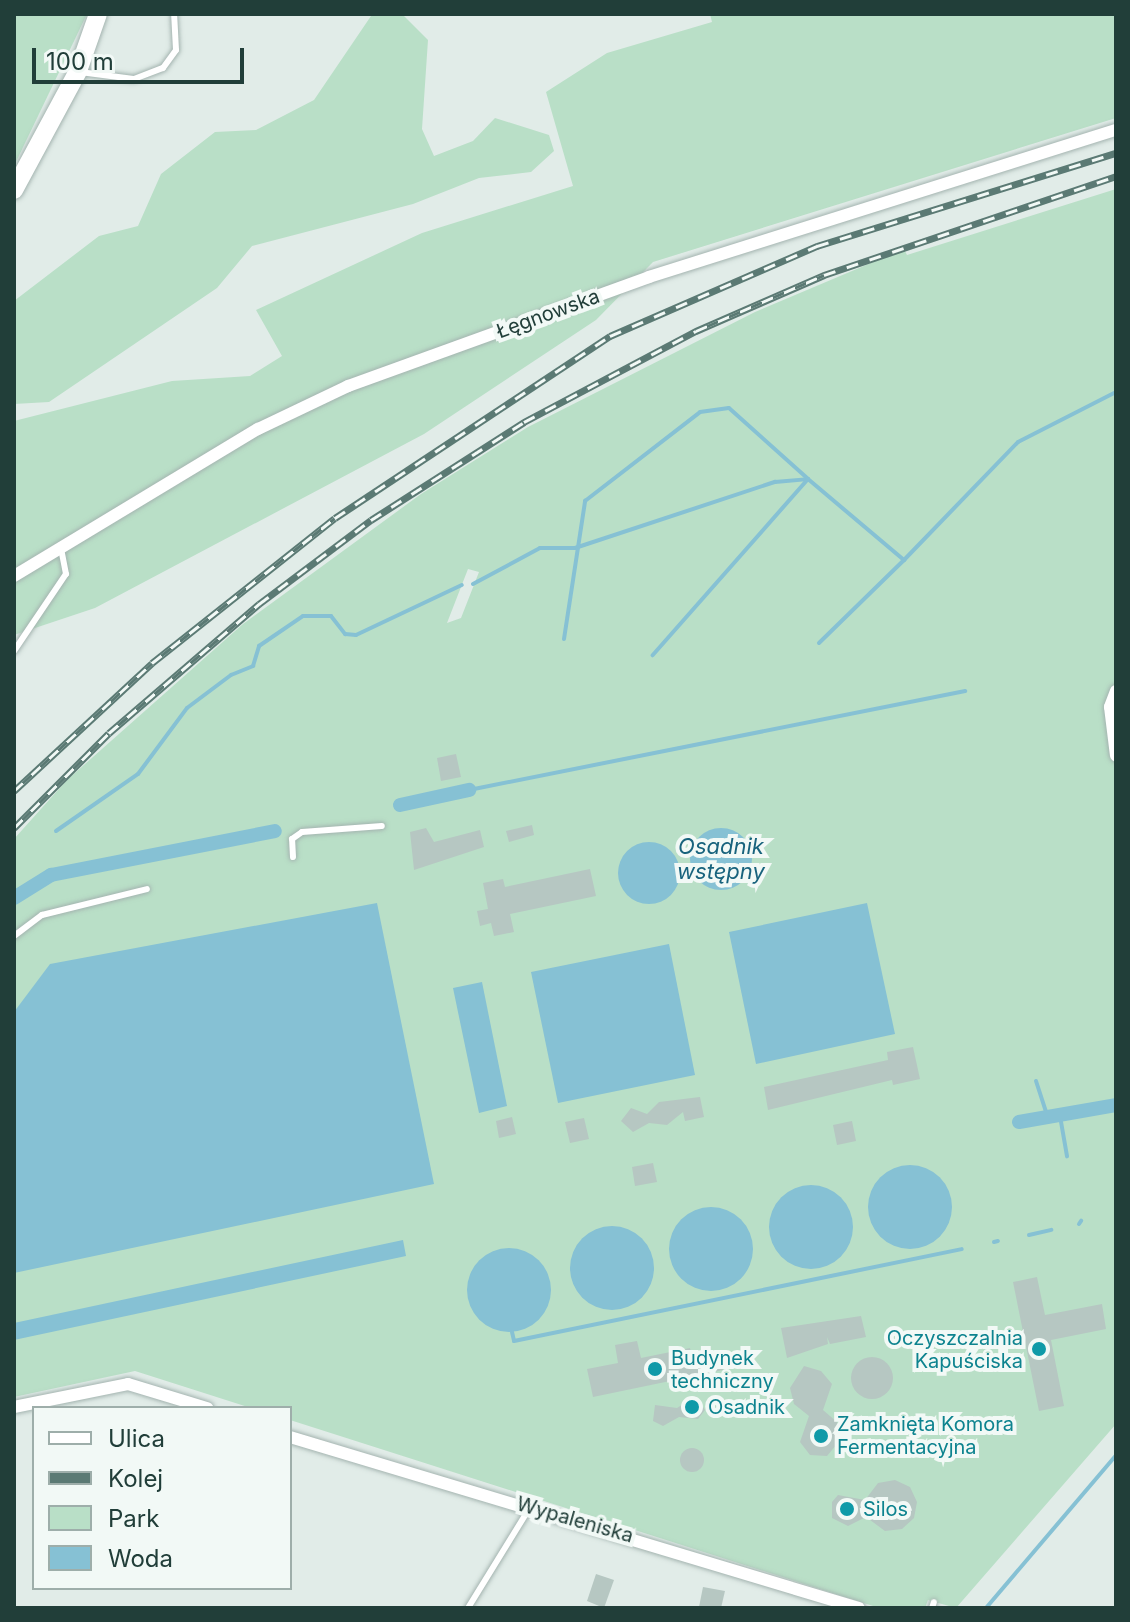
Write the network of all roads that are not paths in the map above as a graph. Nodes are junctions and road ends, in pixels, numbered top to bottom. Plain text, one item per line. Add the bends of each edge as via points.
1 (98, 14) edge
2 (174, 14) edge
3 (78, 71) junction
4 (1116, 130) edge
5 (14, 190) edge
6 (60, 546) junction
7 (14, 576) edge
8 (14, 651) edge
9 (1116, 691) edge
10 (1116, 756) edge
11 (382, 826) dead end
12 (293, 857) dead end
13 (147, 889) dead end
14 (14, 936) edge
15 (200, 1406) edge
16 (14, 1407) edge
17 (292, 1438) edge
18 (530, 1507) junction
19 (468, 1608) edge
20 (859, 1608) edge

1 - 3 main road
2 - 3 lane via 176,50 163,68 134,79
3 - 5 main road
4 - 6 street, Łęgnowska via 649,277 348,386 258,429
6 - 7 street, Łęgnowska
6 - 8 lane via 66,574
9 - 10 street via 1110,707
11 - 12 lane via 302,832 292,839
13 - 14 lane via 42,915
15 - 16 street via 128,1384
17 - 18 street, Wypaleniska
18 - 19 lane
18 - 20 street, Wypaleniska

